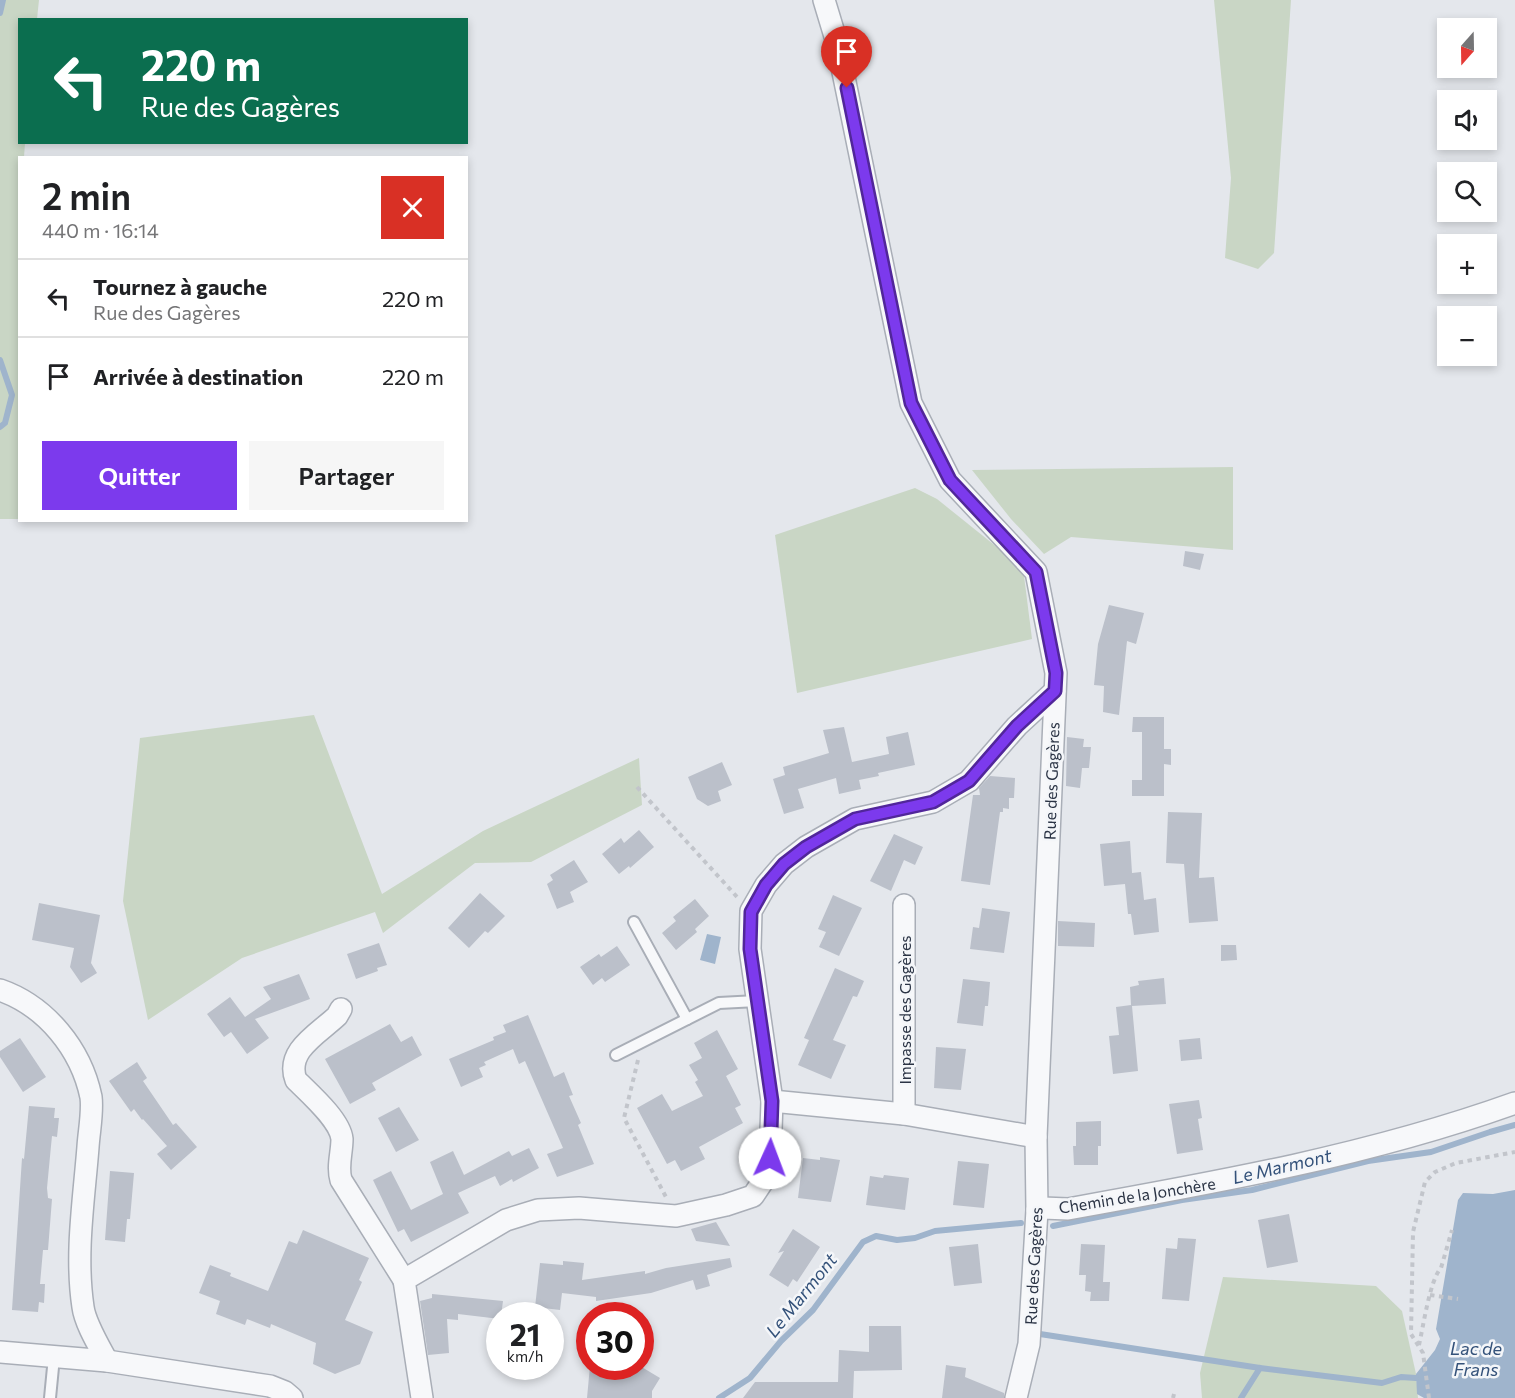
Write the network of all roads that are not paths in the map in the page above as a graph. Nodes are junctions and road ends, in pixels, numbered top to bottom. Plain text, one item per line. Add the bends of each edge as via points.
1 (824, 0) edge
2 (1055, 691) junction
3 (904, 905) dead end
4 (634, 922) dead end
5 (0, 990) edge
6 (757, 1001) junction
7 (341, 1009) dead end
8 (687, 1019) junction
9 (616, 1055) dead end
10 (772, 1101) junction
11 (1515, 1103) edge
12 (904, 1114) junction
13 (1036, 1137) junction
14 (1037, 1210) junction
15 (404, 1280) junction
16 (0, 1352) edge
17 (54, 1357) junction
18 (107, 1361) junction
19 (50, 1398) edge
20 (292, 1398) edge
21 (422, 1398) edge
22 (1016, 1398) edge

1 - 2 street, Rue des Gagères via 837,43 911,403 950,480 1036,572 1056,673
2 - 6 street via 1017,726 969,781 933,802 855,819 784,864 751,912 750,949
2 - 13 street, Rue des Gagères
3 - 12 street, Impasse des Gagères
4 - 8 lane
5 - 18 street via 39,1010 64,1037 81,1066 91,1098 80,1265 83,1309
6 - 8 lane via 719,1003
6 - 10 street
7 - 15 street via 298,1051 293,1071 340,1128 341,1180
8 - 9 lane
10 - 12 street
10 - 15 street via 770,1158 763,1181 753,1196 676,1216 579,1208 538,1210 506,1220
11 - 14 street, Chemin de la Jonchère via 1457,1124 1359,1151 1249,1176 1068,1209
12 - 13 street
13 - 14 street, Rue des Gagères
14 - 22 street, Rue des Gagères via 1029,1344
15 - 21 street
16 - 17 street
17 - 18 street
17 - 19 lane
18 - 20 street via 270,1386

